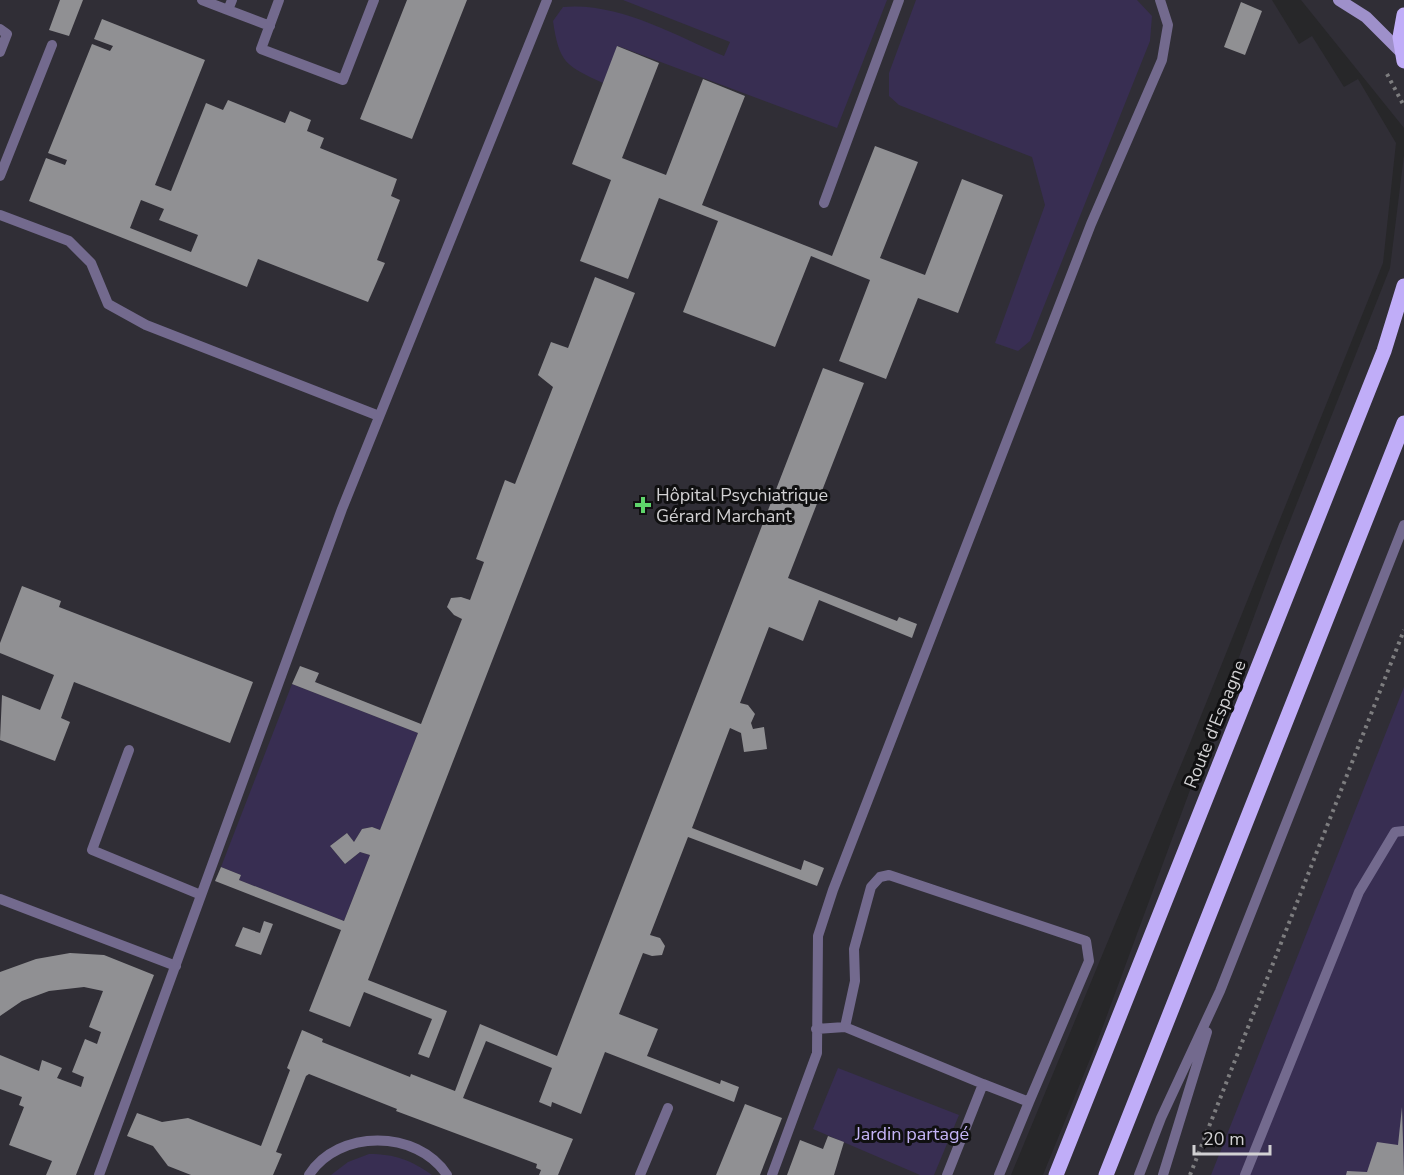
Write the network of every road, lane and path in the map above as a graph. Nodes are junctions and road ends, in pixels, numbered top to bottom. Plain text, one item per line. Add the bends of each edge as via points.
1 (202, 0) edge
2 (279, 0) edge
3 (374, 0) edge
4 (547, 0) edge
5 (899, 0) edge
6 (1160, 0) edge
7 (1339, 0) edge
8 (230, 5) edge
9 (1404, 15) edge
10 (270, 26) junction
11 (0, 29) edge
12 (52, 45) dead end
13 (0, 52) edge
14 (1403, 56) edge
15 (0, 176) edge
16 (824, 202) dead end
17 (0, 215) edge
18 (1404, 286) edge
19 (379, 416) junction
20 (1404, 423) edge
21 (1404, 525) edge
22 (1404, 630) edge
23 (129, 750) dead end
24 (1404, 831) edge
25 (201, 895) junction
26 (0, 899) edge
27 (176, 966) junction
28 (1220, 991) junction
29 (845, 1027) junction
30 (816, 1029) junction
31 (983, 1084) junction
32 (1029, 1102) junction
33 (668, 1108) dead end
34 (99, 1175) edge
35 (309, 1175) edge
36 (447, 1175) edge
37 (640, 1175) edge
38 (772, 1175) edge
39 (947, 1175) edge
40 (999, 1175) edge
41 (1056, 1175) edge
42 (1106, 1175) edge
43 (1138, 1175) edge
44 (1163, 1175) edge
45 (1190, 1175) edge
46 (1245, 1175) edge

1 - 8 lane
2 - 10 lane
3 - 10 lane via 343,80 261,49
4 - 19 lane
5 - 16 lane
6 - 30 lane via 1168,25 1162,60 1091,224 833,890 819,936
7 - 14 street via 1366,17
8 - 10 lane
9 - 14 main road via 1400,37
11 - 13 lane via 7,34
12 - 15 lane
17 - 19 lane via 69,241 91,263 108,303 146,325
18 - 41 main road, Route d'Espagne via 1384,351
19 - 25 lane
20 - 42 main road
21 - 28 lane
22 - 45 path
23 - 25 lane via 92,850
24 - 46 lane via 1395,832 1359,892
25 - 27 lane
26 - 27 lane
27 - 34 lane
28 - 43 lane
28 - 44 lane
29 - 30 lane
29 - 31 lane
29 - 32 lane via 855,981 854,949 871,887 880,878 889,876 1086,942 1089,961
30 - 38 lane via 817,1053
31 - 32 lane
31 - 39 lane
32 - 40 lane
33 - 37 lane
35 - 36 lane via 327,1156 367,1140 409,1146 428,1156

